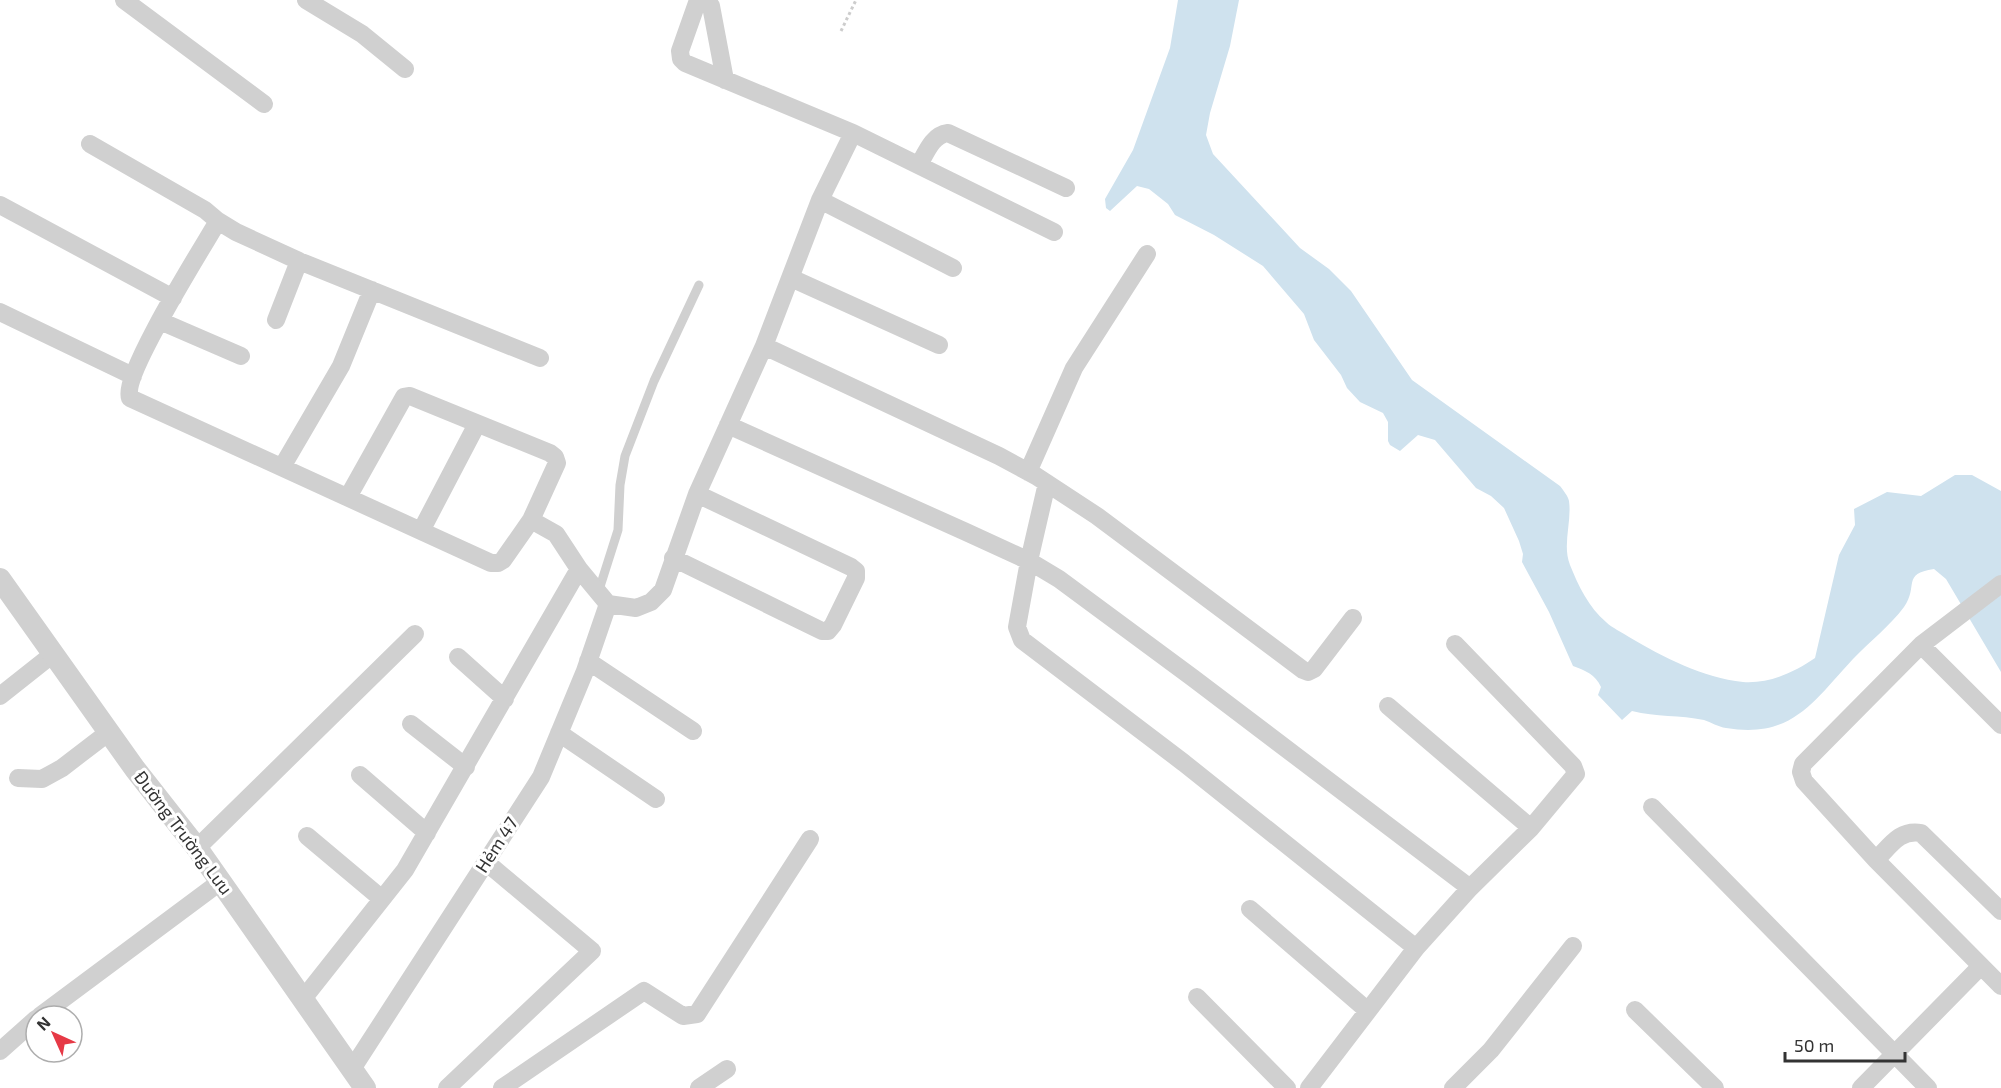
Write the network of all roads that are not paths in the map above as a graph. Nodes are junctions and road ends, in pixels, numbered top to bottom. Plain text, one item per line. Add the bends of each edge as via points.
1 (124, 0) edge
2 (306, 0) edge
3 (698, 0) edge
4 (707, 0) edge
5 (405, 69) dead end
6 (725, 80) junction
7 (264, 104) dead end
8 (854, 133) junction
9 (90, 144) dead end
10 (919, 165) junction
11 (1066, 188) dead end
12 (820, 200) junction
13 (0, 205) edge
14 (218, 221) junction
15 (1054, 232) dead end
16 (1147, 254) dead end
17 (299, 261) junction
18 (953, 267) dead end
19 (791, 278) junction
20 (699, 285) dead end
21 (372, 291) junction
22 (173, 298) junction
23 (0, 312) edge
24 (276, 320) dead end
25 (160, 321) junction
26 (939, 345) dead end
27 (764, 346) junction
28 (241, 356) dead end
29 (540, 358) dead end
30 (133, 376) junction
31 (477, 424) junction
32 (728, 425) junction
33 (282, 467) junction
34 (1024, 469) junction
35 (1047, 483) junction
36 (697, 494) junction
37 (348, 498) junction
38 (531, 520) junction
39 (421, 531) junction
40 (673, 558) junction
41 (1029, 561) junction
42 (579, 568) junction
43 (0, 579) edge
44 (2001, 584) edge
45 (603, 598) junction
46 (1353, 618) dead end
47 (415, 634) dead end
48 (1455, 644) dead end
49 (1921, 645) junction
50 (53, 654) junction
51 (458, 657) dead end
52 (588, 661) junction
53 (0, 696) edge
54 (505, 699) junction
55 (1388, 706) dead end
56 (411, 724) dead end
57 (2001, 725) edge
58 (693, 731) dead end
59 (109, 732) junction
60 (559, 733) junction
61 (466, 767) junction
62 (360, 775) dead end
63 (18, 778) dead end
64 (656, 799) dead end
65 (1652, 807) dead end
66 (1531, 828) junction
67 (427, 833) junction
68 (307, 836) dead end
69 (810, 839) dead end
70 (197, 848) junction
71 (1876, 860) junction
72 (486, 862) junction
73 (220, 882) junction
74 (1470, 888) junction
75 (382, 899) junction
76 (1250, 909) dead end
77 (2001, 911) edge
78 (1573, 946) dead end
79 (1416, 948) junction
80 (1981, 966) junction
81 (2001, 986) edge
82 (1197, 997) dead end
83 (303, 999) junction
84 (56, 1004) edge
85 (1635, 1010) dead end
86 (1368, 1011) junction
87 (24, 1030) edge
88 (0, 1051) edge
89 (1895, 1053) junction
90 (727, 1068) dead end
91 (352, 1069) junction
92 (365, 1088) edge
93 (447, 1088) edge
94 (502, 1088) edge
95 (699, 1088) edge
96 (1287, 1088) edge
97 (1310, 1088) edge
98 (1454, 1088) edge
99 (1715, 1088) edge
100 (1861, 1088) edge
101 (1928, 1088) edge

1 - 7 street
2 - 5 street via 362,34
3 - 6 street via 680,51 681,59
4 - 6 street
6 - 8 street
8 - 10 street
8 - 12 street
9 - 14 street
10 - 11 street via 935,137 948,133
10 - 15 street
12 - 18 street
12 - 19 street
13 - 22 street
14 - 17 street
14 - 22 street
16 - 34 street via 1074,368
17 - 21 street
17 - 24 street
19 - 26 street
19 - 27 street
20 - 45 lane via 654,381 625,456 618,530
21 - 29 street
21 - 33 street via 341,366
22 - 25 street
23 - 30 street
25 - 28 street
25 - 30 street
27 - 32 street
27 - 34 street
30 - 33 street via 127,392 130,398
31 - 37 street via 410,396 404,397
31 - 38 street via 555,457 556,463
31 - 39 street
32 - 36 street
32 - 41 street
33 - 37 street
34 - 35 street
35 - 41 street
35 - 46 street via 1303,670 1314,669
36 - 40 street
36 - 40 street via 851,567 856,578 833,625 822,631
37 - 39 street
38 - 39 street via 498,563
38 - 42 street via 556,534
40 - 45 street via 663,590 651,602 636,608
41 - 74 street via 1193,678
41 - 79 street via 1017,627 1022,640
42 - 45 street
42 - 54 street
43 - 50 street, Đường Trường Lưu
44 - 49 street
45 - 52 street, Hẻm 47
47 - 70 street
48 - 66 street via 1574,766 1576,774 1570,783
49 - 57 street
49 - 71 street via 1801,768 1804,781
50 - 53 street
50 - 59 street, Đường Trường Lưu
51 - 54 street
52 - 58 street
52 - 60 street, Hẻm 47
54 - 61 street
55 - 66 street
56 - 61 street
59 - 63 street via 42,779
59 - 70 street, Đường Trường Lưu
60 - 64 street
60 - 72 street, Hẻm 47 via 541,777
61 - 67 street
62 - 67 street
65 - 89 street
66 - 74 street
67 - 75 street
68 - 75 street
69 - 94 street via 698,1014 683,1016 644,991
70 - 73 street, Đường Trường Lưu
71 - 77 street via 1902,835 1911,831 1921,833
71 - 80 street
72 - 91 street, Hẻm 47
72 - 93 street via 592,951
73 - 83 street, Đường Trường Lưu
73 - 84 street
74 - 79 street
75 - 83 street
76 - 86 street
78 - 98 street via 1491,1050
79 - 86 street
80 - 81 street
80 - 89 street
82 - 96 street
83 - 91 street, Đường Trường Lưu
85 - 99 street
86 - 97 street
87 - 88 street
89 - 100 street
89 - 101 street
90 - 95 street
91 - 92 street, Đường Trường Lưu

